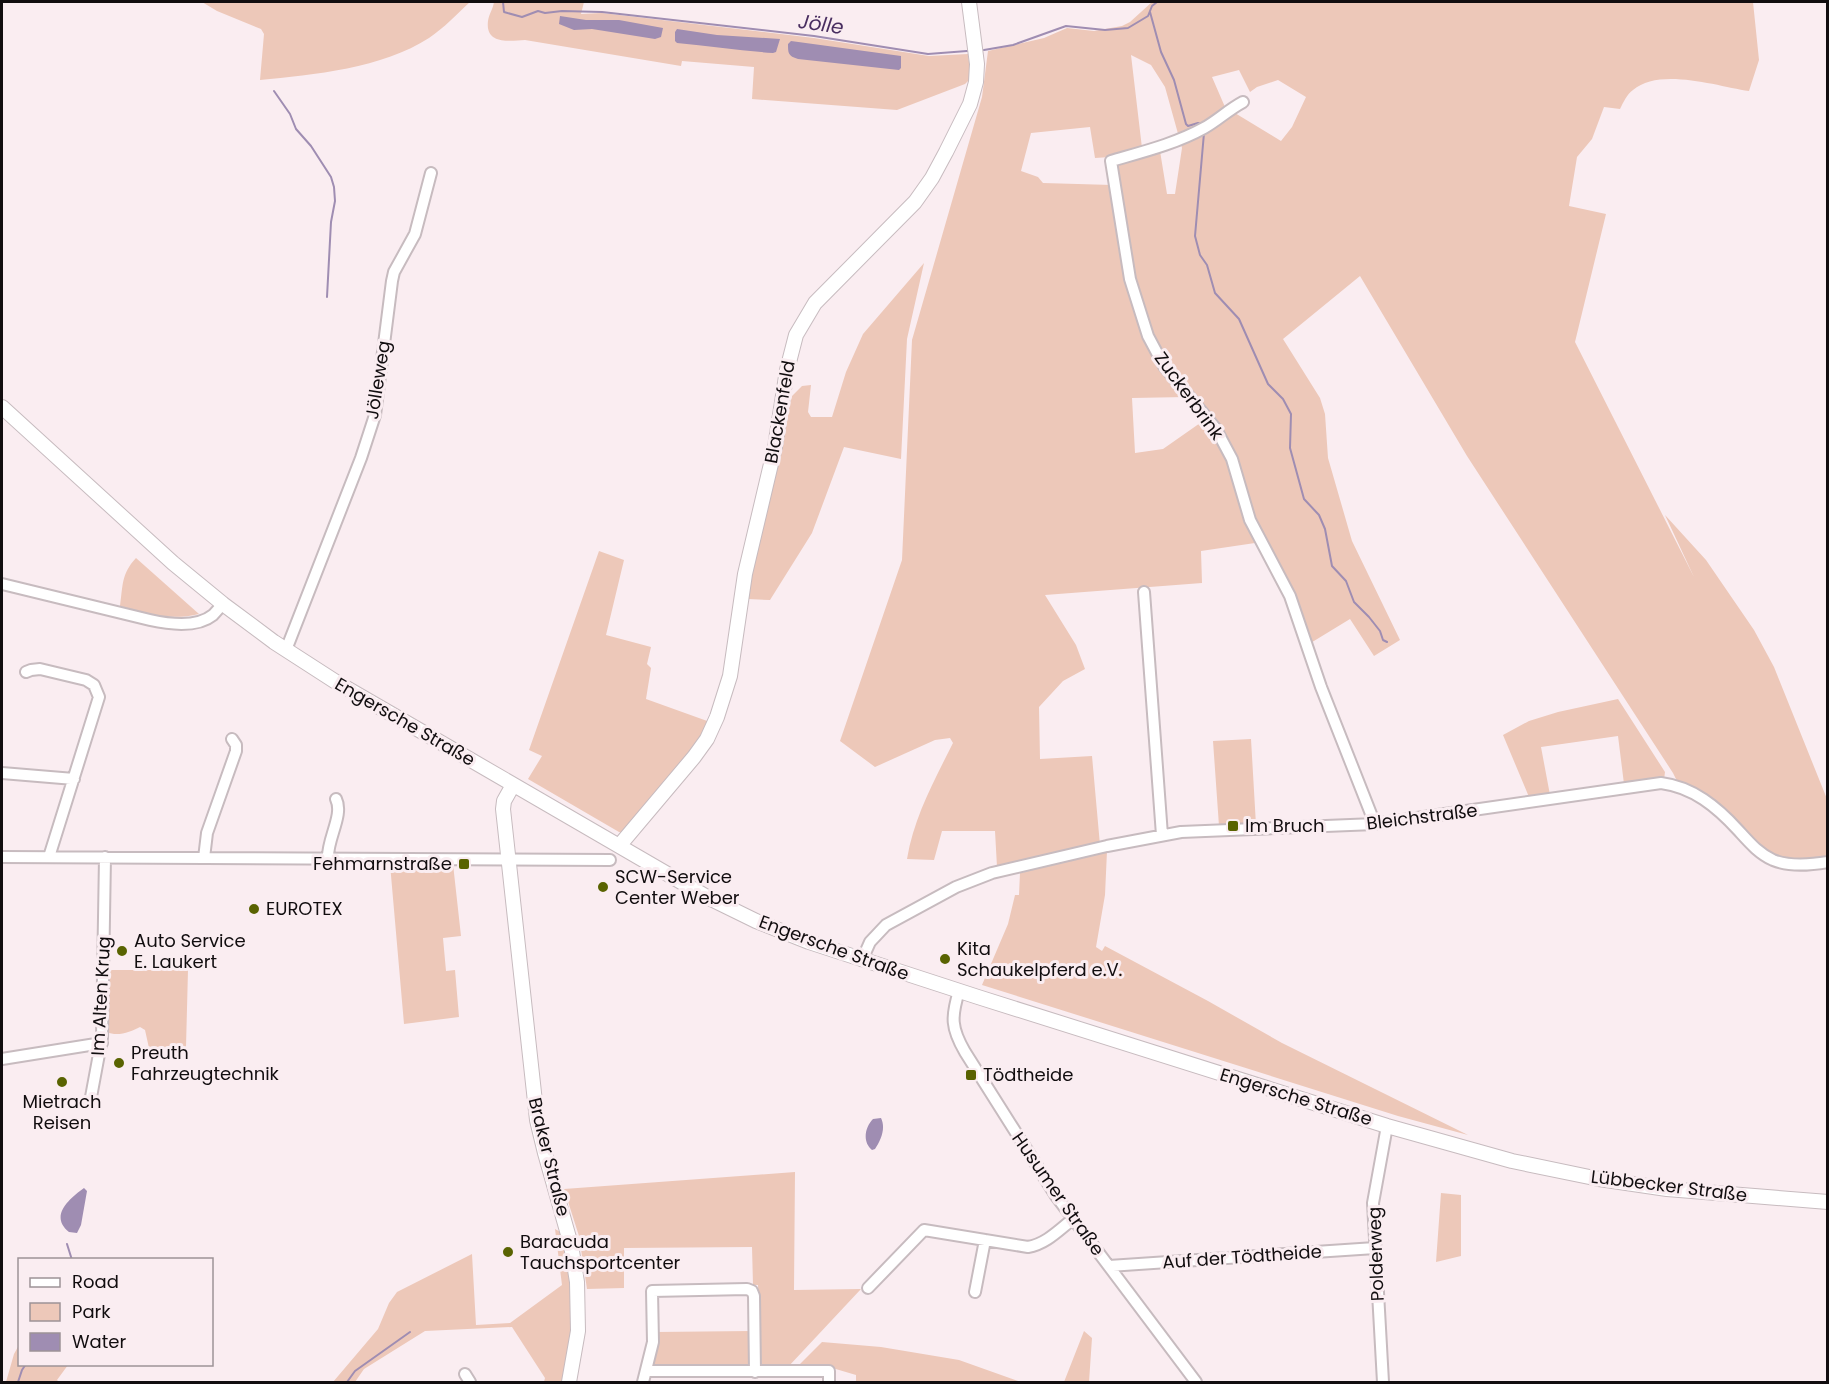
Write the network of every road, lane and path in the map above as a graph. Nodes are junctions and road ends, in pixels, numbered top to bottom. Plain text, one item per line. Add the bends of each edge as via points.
1 (969, 2) edge
2 (1242, 102) dead end
3 (431, 173) dead end
4 (2, 406) edge
5 (2, 584) edge
6 (1144, 592) dead end
7 (223, 604) junction
8 (286, 650) junction
9 (26, 672) dead end
10 (232, 739) dead end
11 (2, 773) edge
12 (74, 779) junction
13 (513, 785) junction
14 (336, 800) dead end
15 (1375, 824) junction
16 (1162, 835) junction
17 (620, 846) junction
18 (2, 857) edge
19 (49, 857) junction
20 (105, 857) junction
21 (204, 858) junction
22 (328, 858) junction
23 (509, 859) junction
24 (610, 860) dead end
25 (1827, 862) edge
26 (862, 960) junction
27 (959, 991) junction
28 (102, 1043) junction
29 (2, 1059) edge
30 (91, 1097) dead end
31 (1387, 1126) junction
32 (1512, 1161) joint
33 (1827, 1202) edge
34 (1073, 1219) junction
35 (985, 1240) junction
36 (1375, 1248) junction
37 (1109, 1266) junction
38 (868, 1288) dead end
39 (975, 1292) dead end
40 (647, 1371) junction
41 (755, 1372) junction
42 (569, 1383) edge
43 (643, 1383) edge
44 (829, 1383) edge
45 (1196, 1383) edge
46 (1383, 1383) edge

1 - 17 main road, Blackenfeld via 976,82 970,104 942,161 915,202 815,303 796,335 745,574 730,676 717,717 707,739
2 - 15 street, Zuckerbrink via 1204,128 1172,143 1111,161 1130,279 1157,354 1216,429 1232,459 1250,520 1290,596
3 - 8 street, Jölleweg via 415,234 394,272 375,415
4 - 7 main road, Engersche Straße
5 - 7 street via 171,624 206,619
6 - 16 street
7 - 8 main road, Engersche Straße
8 - 13 main road, Engersche Straße
9 - 12 street via 40,669 86,680 98,692 99,702
10 - 21 street via 236,751 207,833
11 - 12 street
12 - 19 street
13 - 17 main road, Engersche Straße
13 - 23 main road, Braker Straße via 503,805
14 - 22 street via 339,810
15 - 16 street, Bleichstraße
15 - 25 street, Bleichstraße via 1661,783 1707,800 1755,849 1775,861 1808,865
16 - 26 street, Bleichstraße via 992,873 956,887 886,925 870,942
17 - 26 main road, Engersche Straße via 756,921
18 - 19 street
19 - 20 street
20 - 21 street
20 - 28 street, Im Alten Krug
21 - 22 street
22 - 23 street
23 - 24 street
23 - 42 main road, Braker Straße via 537,1120 570,1239 577,1282 578,1331
26 - 27 main road, Engersche Straße
27 - 31 main road, Engersche Straße
27 - 34 street, Husumer Straße via 953,1016 960,1044
28 - 29 street
28 - 30 street, Im Alten Krug
31 - 32 main road, Engersche Straße
31 - 36 street, Polderweg via 1373,1203
32 - 33 main road, Lübbecker Straße via 1667,1189
34 - 35 street via 1037,1246
34 - 37 street, Husumer Straße
35 - 38 street via 924,1230
35 - 39 street
36 - 37 street, Auf der Tödtheide
36 - 46 street, Polderweg
37 - 45 street, Husumer Straße
40 - 41 street
40 - 41 street via 653,1342 652,1291 747,1289 754,1296
40 - 43 street
41 - 44 street via 829,1371

